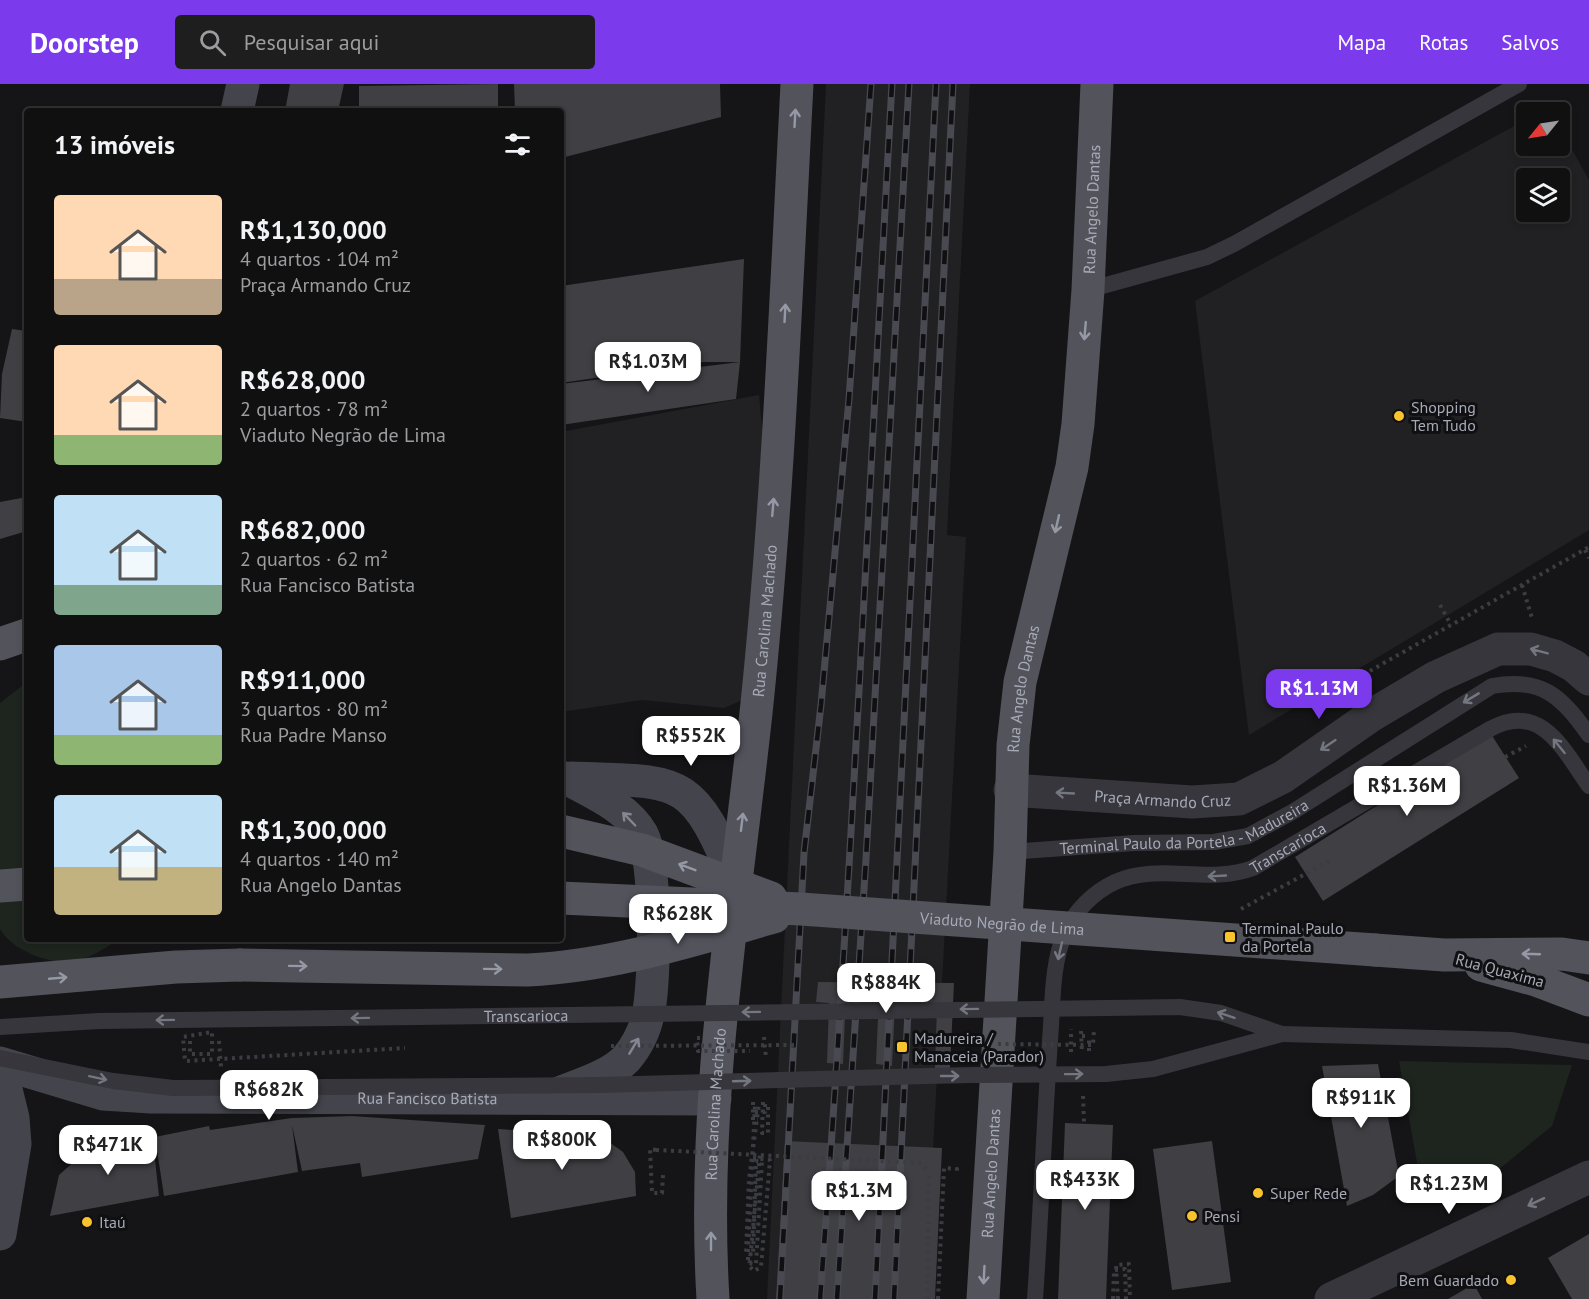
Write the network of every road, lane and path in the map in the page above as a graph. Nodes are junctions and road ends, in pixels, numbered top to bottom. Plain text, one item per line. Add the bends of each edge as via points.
1 (243, 84) edge
2 (797, 84) edge
3 (1097, 84) edge
4 (1519, 84) edge
5 (238, 108) edge
6 (1088, 290) junction
7 (1587, 549) edge
8 (1589, 558) edge
9 (1440, 605) dead end
10 (1451, 625) junction
11 (20, 637) edge
12 (0, 660) edge
13 (1589, 679) edge
14 (1372, 716) junction
15 (1589, 735) edge
16 (564, 778) edge
17 (564, 779) edge
18 (1589, 786) edge
19 (1010, 790) junction
20 (564, 832) edge
21 (1010, 852) junction
22 (735, 880) junction
23 (24, 884) edge
24 (0, 886) edge
25 (564, 898) edge
26 (801, 909) junction
27 (1444, 955) junction
28 (1589, 958) edge
29 (0, 982) edge
30 (1589, 1000) edge
31 (0, 1027) edge
32 (1282, 1034) junction
33 (1082, 1036) dead end
34 (178, 1041) dead end
35 (190, 1041) junction
36 (998, 1044) junction
37 (795, 1045) dead end
38 (610, 1046) dead end
39 (405, 1048) dead end
40 (698, 1051) dead end
41 (750, 1051) dead end
42 (1589, 1052) edge
43 (0, 1062) edge
44 (756, 1094) dead end
45 (222, 1096) junction
46 (550, 1097) junction
47 (715, 1099) junction
48 (758, 1120) dead end
49 (7, 1152) edge
50 (760, 1154) junction
51 (753, 1158) junction
52 (663, 1175) dead end
53 (1589, 1177) edge
54 (956, 1180) dead end
55 (0, 1234) edge
56 (713, 1299) edge
57 (927, 1299) edge
58 (938, 1299) edge
59 (983, 1299) edge
60 (1035, 1299) edge
61 (1113, 1299) edge
62 (1118, 1299) edge
63 (1128, 1299) edge
64 (1331, 1299) edge

1 - 5 main road
22 -> 2 main road, Rua Carolina Machado via 756,712 780,428
3 - 6 main road, Rua Angelo Dantas
4 - 6 lane via 1207,257
6 -> 19 main road, Rua Angelo Dantas via 1072,467 1020,682
7 - 8 path
7 - 10 path
9 - 10 path
10 - 14 path via 1352,681
11 - 12 main road
13 -> 14 street, Praça Armando Cruz via 1555,656 1531,649 1498,649 1462,663
14 -> 19 street, Praça Armando Cruz via 1283,777 1239,799 1192,802
15 -> 21 lane, Terminal Paulo da Portela - Madureira via 1551,692 1525,683 1492,686 1294,812 1248,836 1214,842
16 - 22 main road via 640,780 683,791 705,814
46 -> 17 main road via 614,1068 627,1058 643,1031 653,985 651,860 642,834 616,806
18 -> 60 lane, Transcarioca via 1545,730 1526,719 1510,719 1253,868 1210,876 1141,874 1115,882 1089,899 1066,931 1056,971 1041,1158
19 - 21 main road, Rua Angelo Dantas
26 -> 20 main road, bridge via 642,850
21 - 36 main road, Rua Angelo Dantas
22 - 47 main road, Rua Carolina Machado
23 - 24 main road
25 - 26 main road, Viaduto Negrão de Lima, bridge
26 - 27 main road, Viaduto Negrão de Lima, bridge
29 -> 26 main road, bridge via 240,965 568,968 655,951
28 -> 27 main road, Rua Quaxima via 1517,953
27 - 30 main road, Rua Quaxima via 1536,980
32 -> 31 lane, Transcarioca, bridge via 1221,1013 1180,1007 111,1021
32 - 42 lane, Transcarioca via 1511,1040
43 -> 32 lane, Transcarioca, bridge via 174,1088 600,1085 1106,1074 1153,1069
33 - 36 path, bridge via 1089,1036 1089,1044 1089,1052 1071,1052 1071,1041 1071,1029 1094,1030 1094,1045 1082,1045 1070,1045
34 - 35 path
35 - 39 path, bridge via 190,1054 212,1054 212,1032 183,1037 185,1061
35 - 45 path via 219,1039
36 -> 59 main road, Rua Angelo Dantas
37 - 38 path, bridge
40 - 41 path, bridge
43 - 45 main road, Rua Fancisco Batista via 103,1094
43 - 49 main road via 13,1118
44 - 51 path, bridge
45 - 46 main road, Rua Fancisco Batista
46 - 47 main road, Rua Fancisco Batista
56 -> 47 main road, Rua Carolina Machado
48 - 51 path, bridge via 749,1179 746,1253 753,1255 756,1161 762,1162 756,1264 748,1263 748,1257
49 - 55 main road
50 - 51 path, bridge via 759,1166 758,1177 753,1224 750,1260 749,1266 754,1271 761,1267 770,1160 761,1159
50 - 52 path, bridge via 650,1149 652,1193 662,1193
50 - 57 path, bridge via 920,1163 929,1171
53 -> 64 street
54 - 58 path via 957,1169 944,1168
61 - 63 path via 1114,1270 1125,1269
62 - 63 path, bridge via 1116,1265 1122,1263 1129,1264

